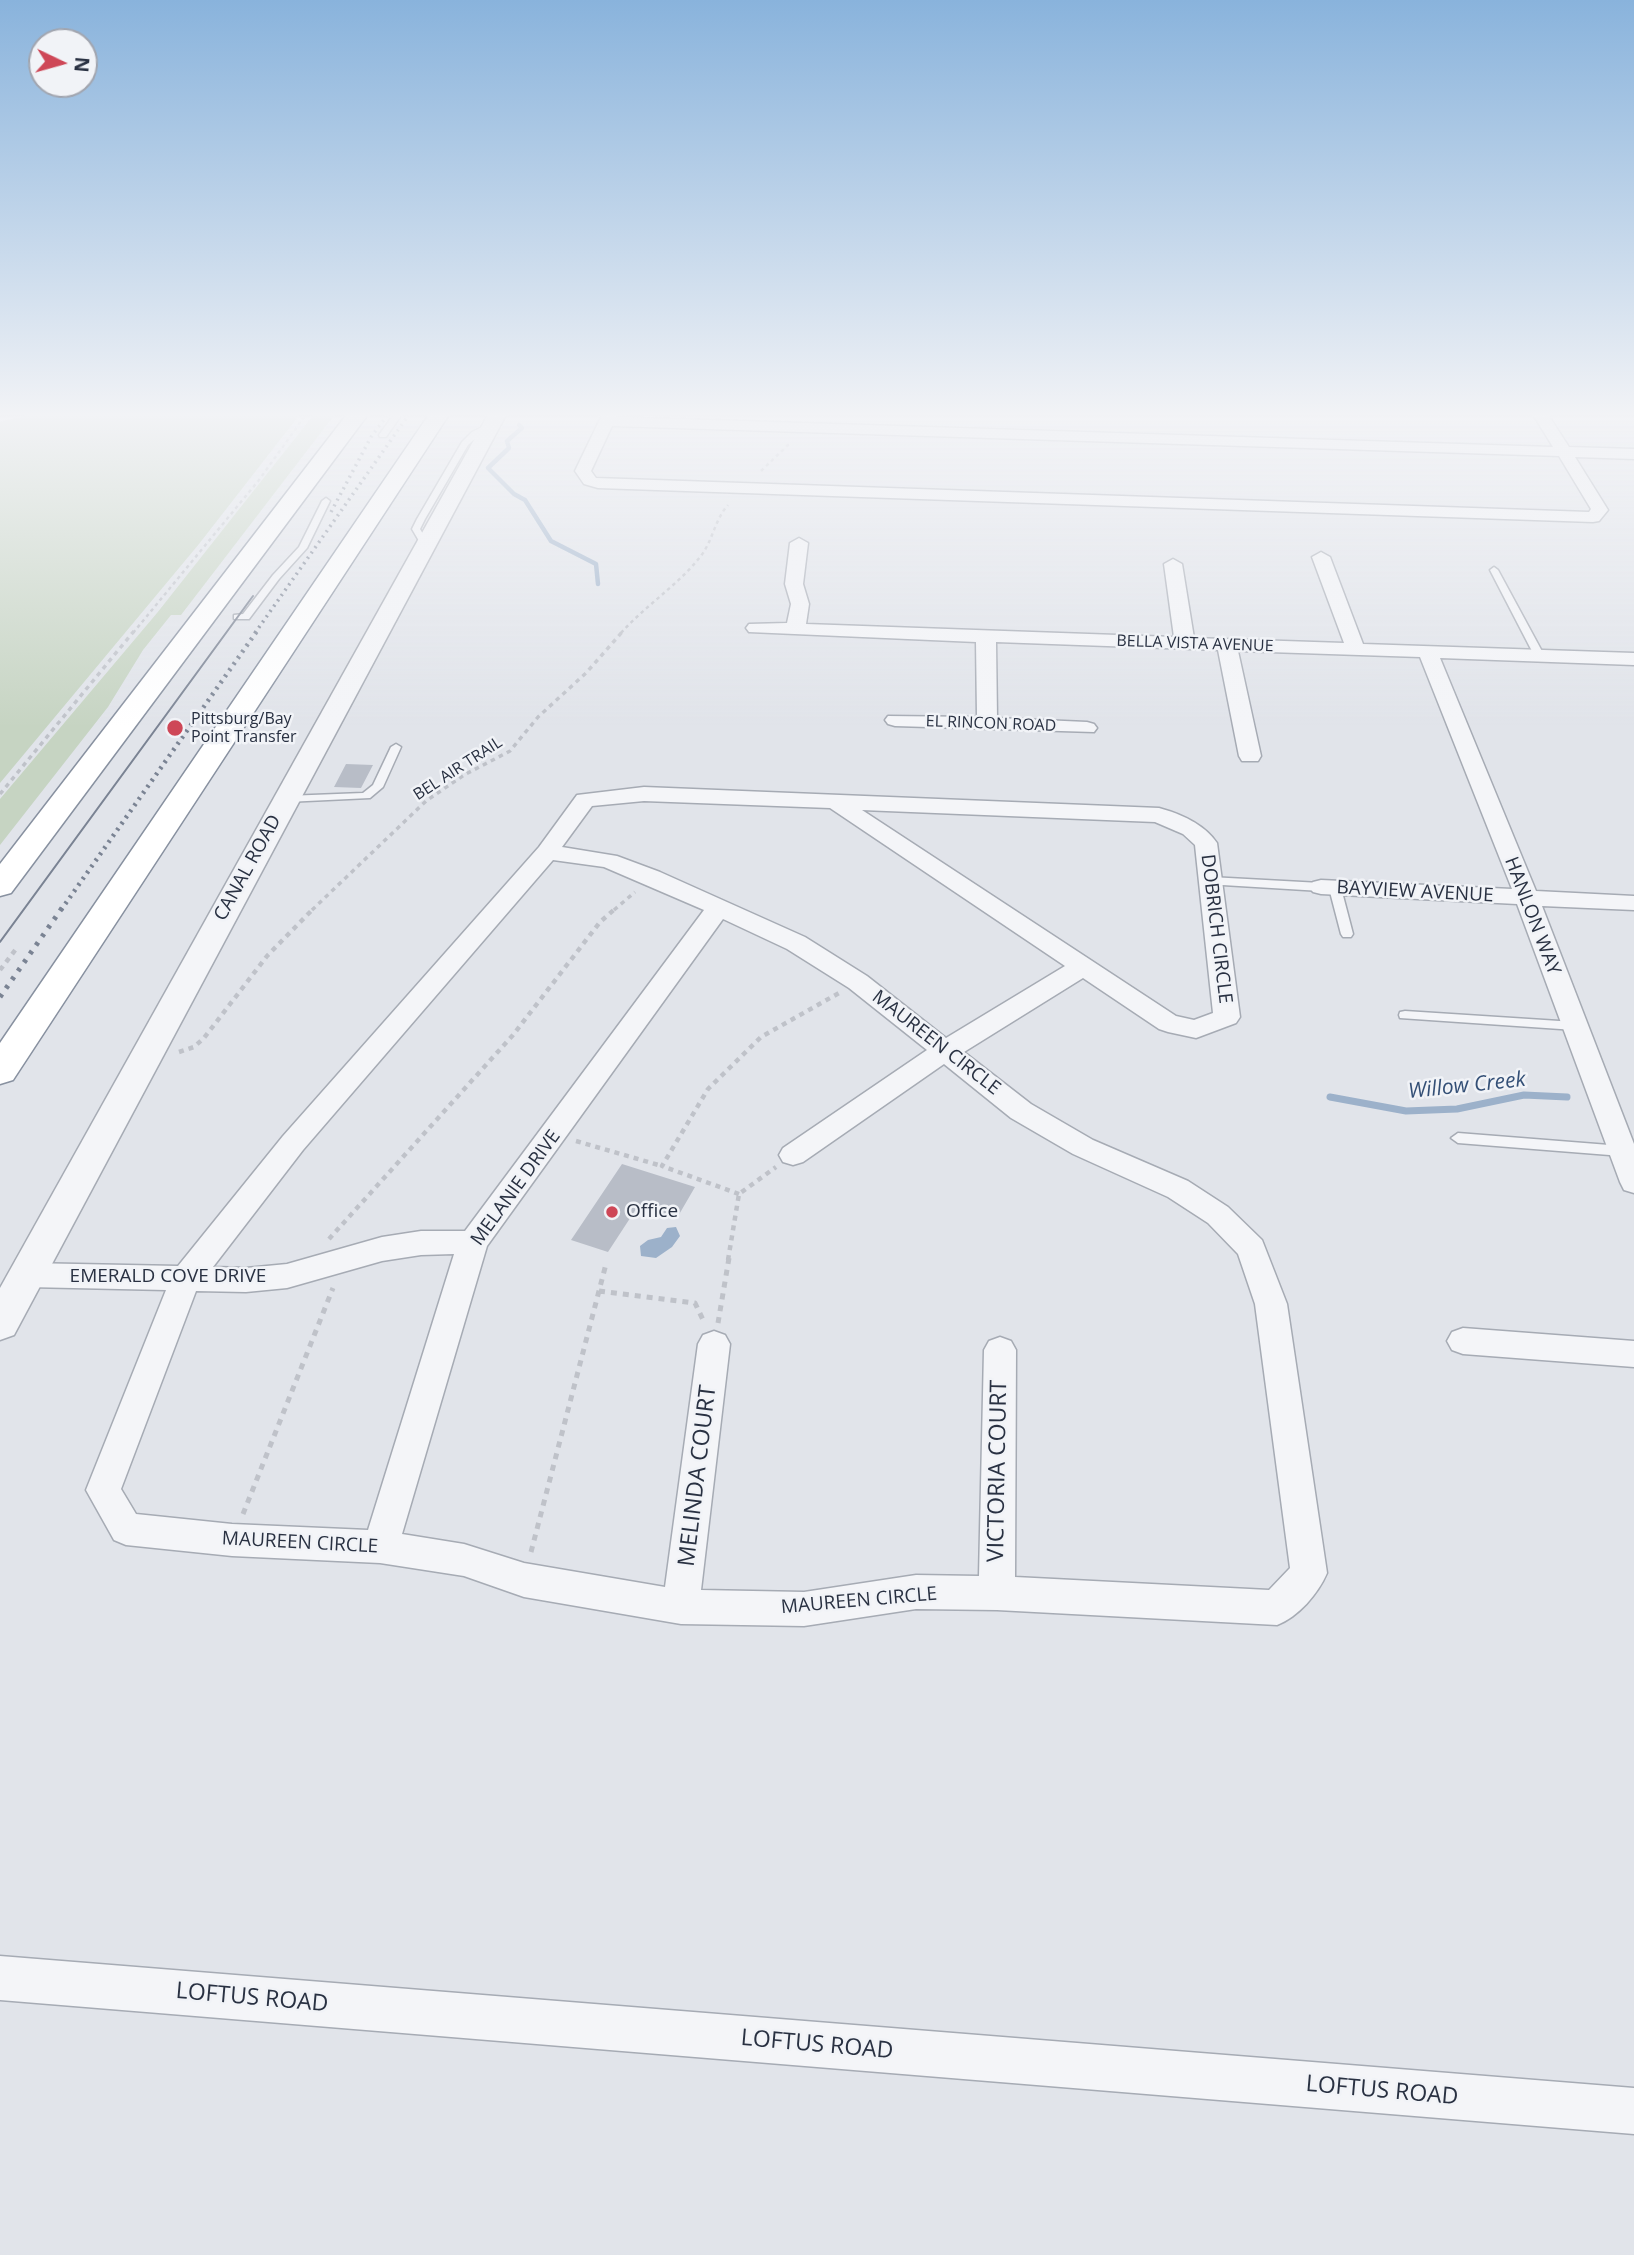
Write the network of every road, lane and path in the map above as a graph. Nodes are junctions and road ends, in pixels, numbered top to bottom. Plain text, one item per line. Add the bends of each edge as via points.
1 (227, 518) edge
2 (279, 518) edge
3 (317, 518) edge
4 (370, 518) edge
5 (422, 518) edge
6 (439, 518) edge
7 (717, 518) edge
8 (799, 543) dead end
9 (425, 544) junction
10 (1321, 557) dead end
11 (1173, 564) dead end
12 (1494, 570) dead end
13 (237, 617) dead end
14 (757, 628) dead end
15 (795, 630) junction
16 (986, 637) junction
17 (1185, 644) junction
18 (1227, 646) junction
19 (1356, 650) junction
20 (1428, 652) junction
21 (1539, 655) junction
22 (1634, 659) edge
23 (895, 720) dead end
24 (987, 724) junction
25 (1087, 728) dead end
26 (396, 747) dead end
27 (1250, 756) dead end
28 (0, 794) edge
29 (286, 799) junction
30 (837, 803) junction
31 (547, 852) junction
32 (652, 877) junction
33 (1210, 881) junction
34 (0, 886) edge
35 (1328, 887) junction
36 (1527, 898) junction
37 (1634, 903) edge
38 (718, 908) junction
39 (1347, 934) dead end
40 (16, 948) dead end
41 (1083, 967) junction
42 (0, 970) edge
43 (858, 982) junction
44 (1405, 1015) dead end
45 (1575, 1026) junction
46 (945, 1051) junction
47 (146, 1054) junction
48 (0, 1072) edge
49 (554, 1135) junction
50 (1458, 1138) dead end
51 (1622, 1151) junction
52 (793, 1155) joint
53 (662, 1166) junction
54 (1634, 1182) edge
55 (739, 1194) junction
56 (473, 1242) junction
57 (344, 1261) junction
58 (606, 1264) dead end
59 (298, 1274) junction
60 (27, 1275) junction
61 (185, 1280) junction
62 (599, 1291) junction
63 (0, 1324) edge
64 (1463, 1341) dead end
65 (714, 1344) junction
66 (1000, 1350) dead end
67 (1634, 1354) edge
68 (232, 1540) junction
69 (380, 1547) junction
70 (524, 1580) junction
71 (997, 1593) junction
72 (681, 1607) junction
73 (0, 1978) edge
74 (1634, 2111) edge

1 - 28 path
2 - 34 highway
3 - 13 lane via 299,553 246,617
4 - 48 highway
5 - 9 lane via 416,529
6 - 9 street, CANAL ROAD
7 - 47 path, BEL AIR TRAIL via 698,560 638,614 509,751 426,801 267,956 194,1047
8 - 15 street via 794,584 800,604
9 - 29 street, CANAL ROAD
10 - 19 street
11 - 17 street
12 - 21 lane
14 - 15 street, BELLA VISTA AVENUE
15 - 16 street, BELLA VISTA AVENUE
16 - 17 street, BELLA VISTA AVENUE
16 - 24 street
17 - 18 street, BELLA VISTA AVENUE
18 - 19 street, BELLA VISTA AVENUE
18 - 27 street
19 - 20 street, BELLA VISTA AVENUE
20 - 21 street, BELLA VISTA AVENUE
20 - 36 street, HANLON WAY
21 - 22 street, BELLA VISTA AVENUE
23 - 24 street, EL RINCON ROAD
24 - 25 street, EL RINCON ROAD
26 - 29 lane via 378,787 366,796
29 - 47 street, CANAL ROAD
30 - 31 street, DOBRICH CIRCLE via 644,794 585,800
30 - 33 street, DOBRICH CIRCLE via 1159,815 1191,829 1206,843
30 - 41 street, DOBRICH CIRCLE
31 - 32 street, MAUREEN CIRCLE via 609,861
31 - 61 street, MAUREEN CIRCLE via 293,1143
32 - 38 street, MAUREEN CIRCLE
32 - 59 path via 600,922 513,1035
33 - 35 lane
33 - 41 street, DOBRICH CIRCLE via 1227,1017 1196,1029 1168,1023
35 - 36 street, BAYVIEW AVENUE
35 - 39 lane
36 - 37 street, BAYVIEW AVENUE
36 - 45 street, HANLON WAY
38 - 43 street, MAUREEN CIRCLE via 796,943
38 - 49 street, MELANIE DRIVE
40 - 42 path
41 - 46 street
43 - 46 street, MAUREEN CIRCLE
43 - 53 path via 761,1037 708,1089
44 - 45 lane
45 - 51 street, HANLON WAY
46 - 52 street
46 - 71 street, MAUREEN CIRCLE via 1032,1117 1083,1147 1178,1189 1218,1215 1251,1248 1270,1304 1309,1573 1277,1608
47 - 60 street, CANAL ROAD
49 - 53 path
49 - 56 street, MELANIE DRIVE
50 - 51 lane
51 - 54 street, HANLON WAY
52 - 55 path
53 - 55 path
55 - 65 path
56 - 57 street, EMERALD COVE DRIVE via 408,1245
56 - 69 street, MELANIE DRIVE
57 - 59 street, EMERALD COVE DRIVE
57 - 68 path
58 - 62 path
59 - 61 street, EMERALD COVE DRIVE
60 - 61 street, EMERALD COVE DRIVE
60 - 63 street, CANAL ROAD
61 - 68 street, MAUREEN CIRCLE via 103,1490 126,1529
62 - 65 path via 695,1303
62 - 70 path
64 - 67 street
65 - 72 street, MELINDA COURT
66 - 71 street, VICTORIA COURT
68 - 69 street, MAUREEN CIRCLE
69 - 70 street, MAUREEN CIRCLE via 464,1560
70 - 72 street, MAUREEN CIRCLE
71 - 72 street, MAUREEN CIRCLE via 916,1592 804,1609
73 - 74 street, LOFTUS ROAD

